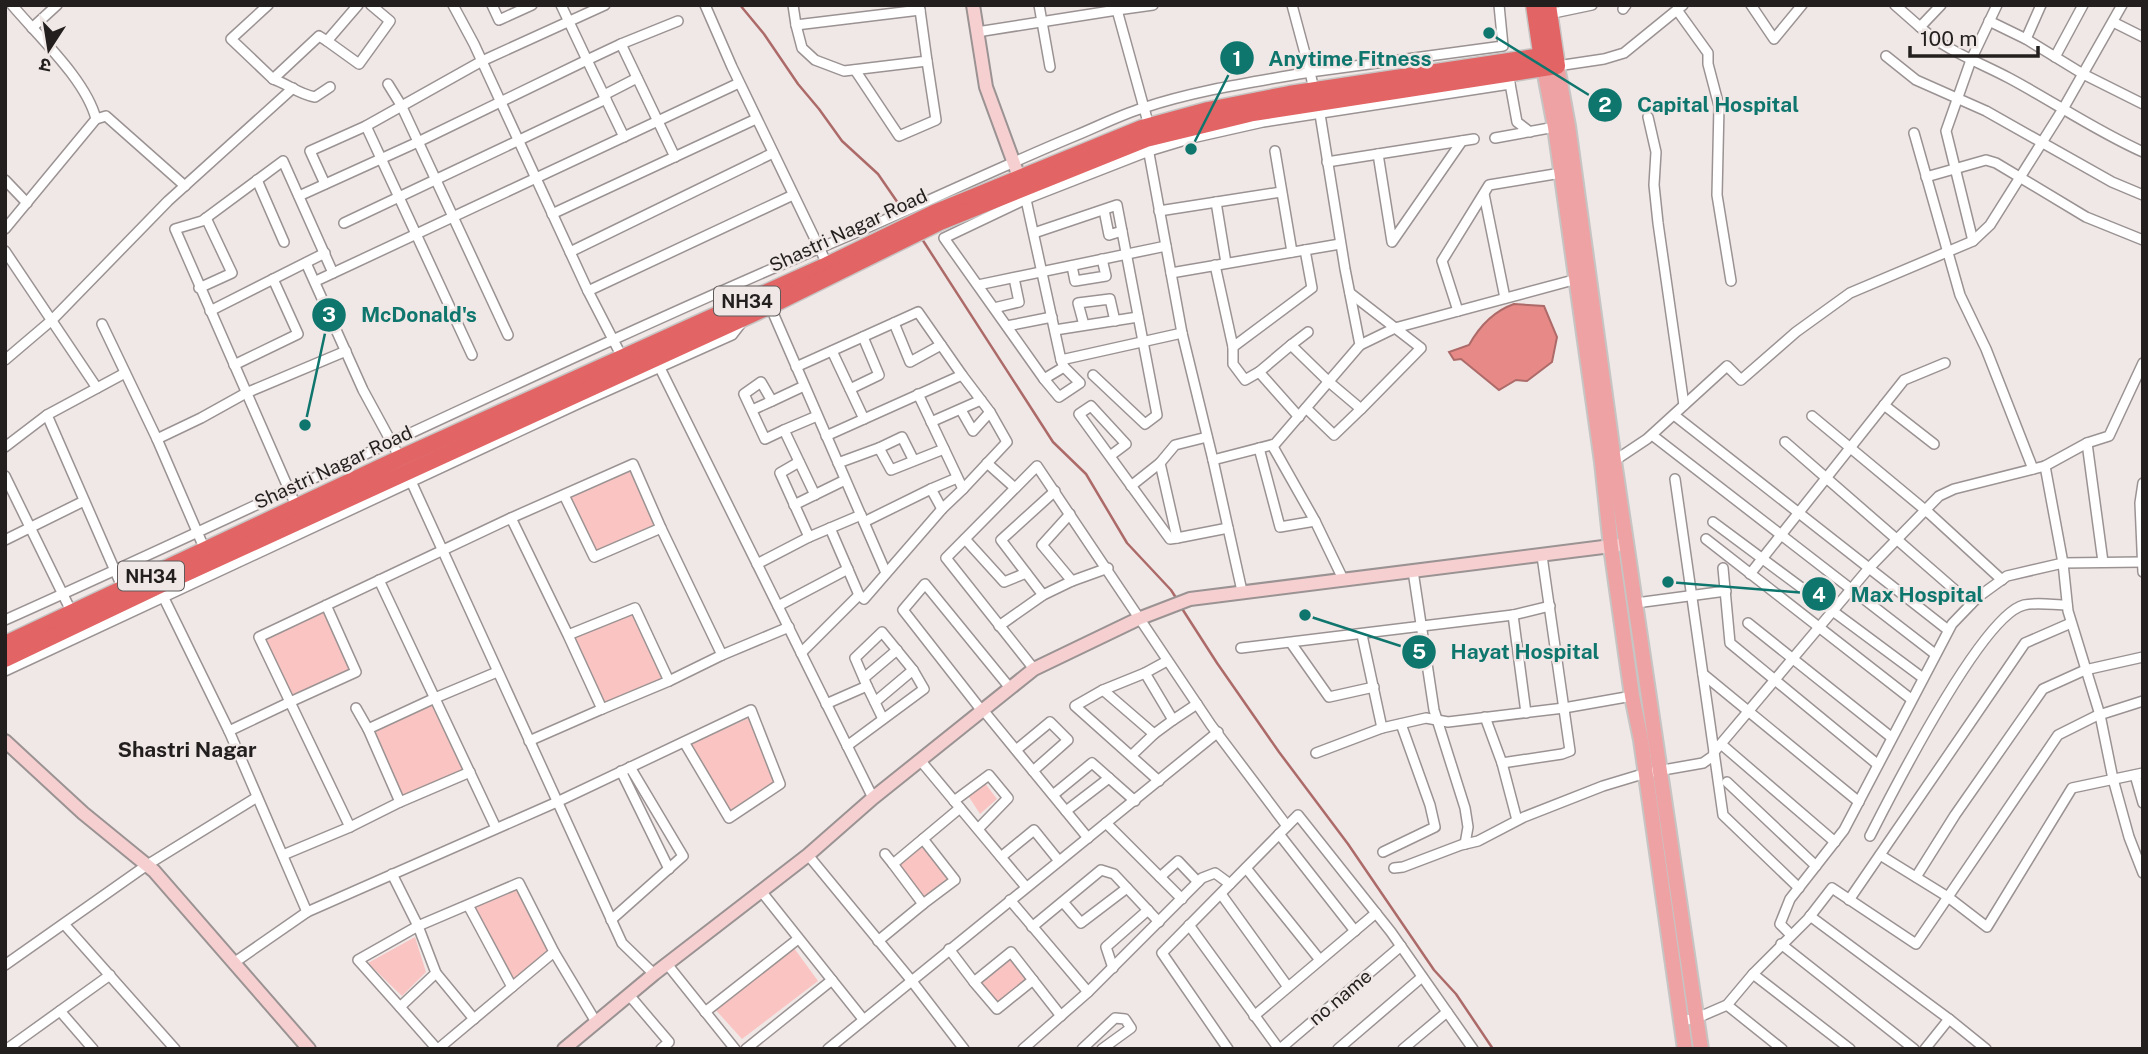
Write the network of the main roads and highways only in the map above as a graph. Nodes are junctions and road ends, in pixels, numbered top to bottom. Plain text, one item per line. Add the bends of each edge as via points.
1 (1534, 5) edge
2 (1549, 10) edge
3 (1549, 62) junction
4 (830, 270) junction
5 (626, 363) junction
6 (1608, 462) junction
7 (300, 514) junction
8 (5, 645) edge
9 (5, 659) edge
10 (1653, 773) junction
11 (1685, 1049) edge
12 (1701, 1049) edge

1 - 3 highway
2 - 3 highway
3 - 4 highway, Shastri Nagar Road / NH34 via 1317,102 1232,105 937,217
3 - 6 main road via 1561,173
3 - 6 main road via 1570,139
4 - 5 highway, Shastri Nagar Road / NH34
4 - 5 highway, NH34 via 658,363
5 - 7 highway, Shastri Nagar Road / NH34 via 406,471
6 - 10 main road via 1636,603
6 - 10 main road via 1611,547 1632,696
7 - 8 highway, Shastri Nagar Road / NH34 via 205,550
7 - 9 highway, NH34 via 161,591
10 - 11 main road
10 - 12 main road

